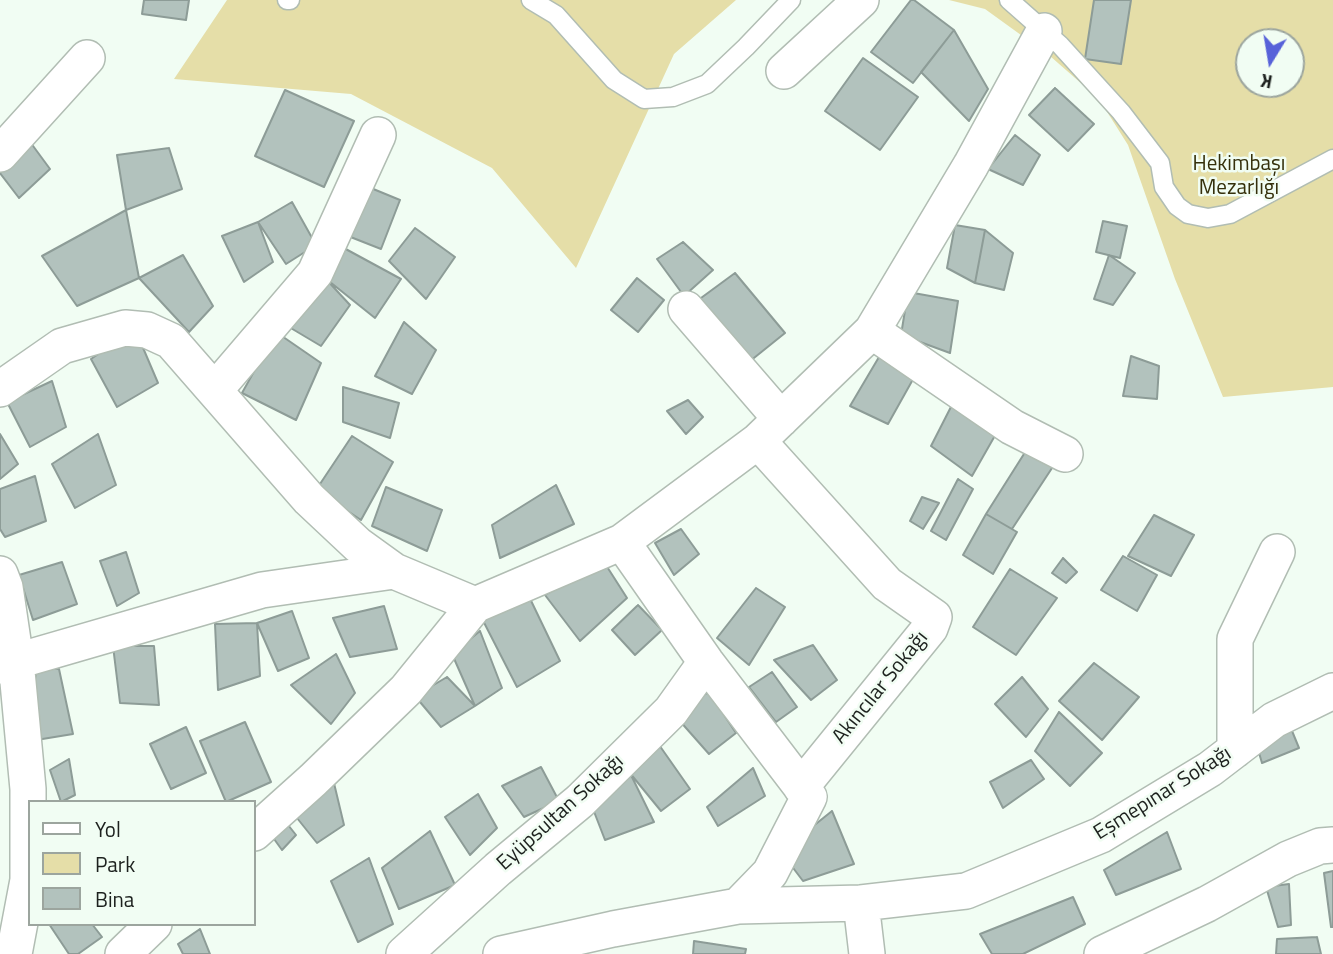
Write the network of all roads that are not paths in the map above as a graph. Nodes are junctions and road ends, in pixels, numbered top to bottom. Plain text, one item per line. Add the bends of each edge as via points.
1 (531, 0) edge
2 (791, 0) edge
3 (861, 0) edge
4 (1009, 0) edge
5 (1044, 31) junction
6 (87, 58) dead end
7 (784, 71) dead end
8 (378, 135) dead end
9 (0, 154) edge
10 (1333, 159) edge
11 (686, 309) dead end
12 (872, 331) junction
13 (0, 389) edge
14 (215, 390) junction
15 (770, 430) junction
16 (1065, 454) dead end
17 (622, 542) junction
18 (1277, 552) dead end
19 (394, 571) junction
20 (0, 574) edge
21 (475, 606) junction
22 (706, 662) junction
23 (8, 664) edge
24 (1333, 691) edge
25 (1235, 750) junction
26 (802, 787) junction
27 (256, 831) edge
28 (1333, 845) edge
29 (861, 902) junction
30 (738, 906) junction
31 (152, 926) edge
32 (14, 954) edge
33 (124, 954) edge
34 (404, 954) edge
35 (501, 954) edge
36 (867, 954) edge
37 (1102, 954) edge

1 - 2 lane via 556,15 614,80 644,99 673,97 707,84
3 - 7 street
4 - 5 lane
5 - 10 lane via 1121,112 1160,163 1164,187 1188,214 1208,218 1230,214
5 - 12 street
6 - 9 street
8 - 14 street via 315,273
11 - 15 street
12 - 15 street
12 - 16 street via 1012,427
13 - 14 street via 62,346 125,328 147,330 171,341
14 - 19 street via 309,499
15 - 17 street
15 - 26 street, Akıncılar Sokağı via 887,584 933,617 916,647
17 - 21 street
17 - 22 street
18 - 25 street via 1235,639
19 - 21 street
19 - 23 street via 262,590
20 - 23 street via 5,587
21 - 27 street via 406,690
22 - 26 street
22 - 34 street, Eyüpsultan Sokağı via 671,711 580,801
23 - 32 street via 28,789 28,880
24 - 25 street, Eşmepınar Sokağı via 1274,720
25 - 29 street, Eşmepınar Sokağı via 1101,835 966,891
26 - 30 street via 809,797 770,873
28 - 37 street via 1288,859
29 - 30 street, Eşmepınar Sokağı
29 - 36 street
30 - 35 street, Eşmepınar Sokağı
31 - 33 street

